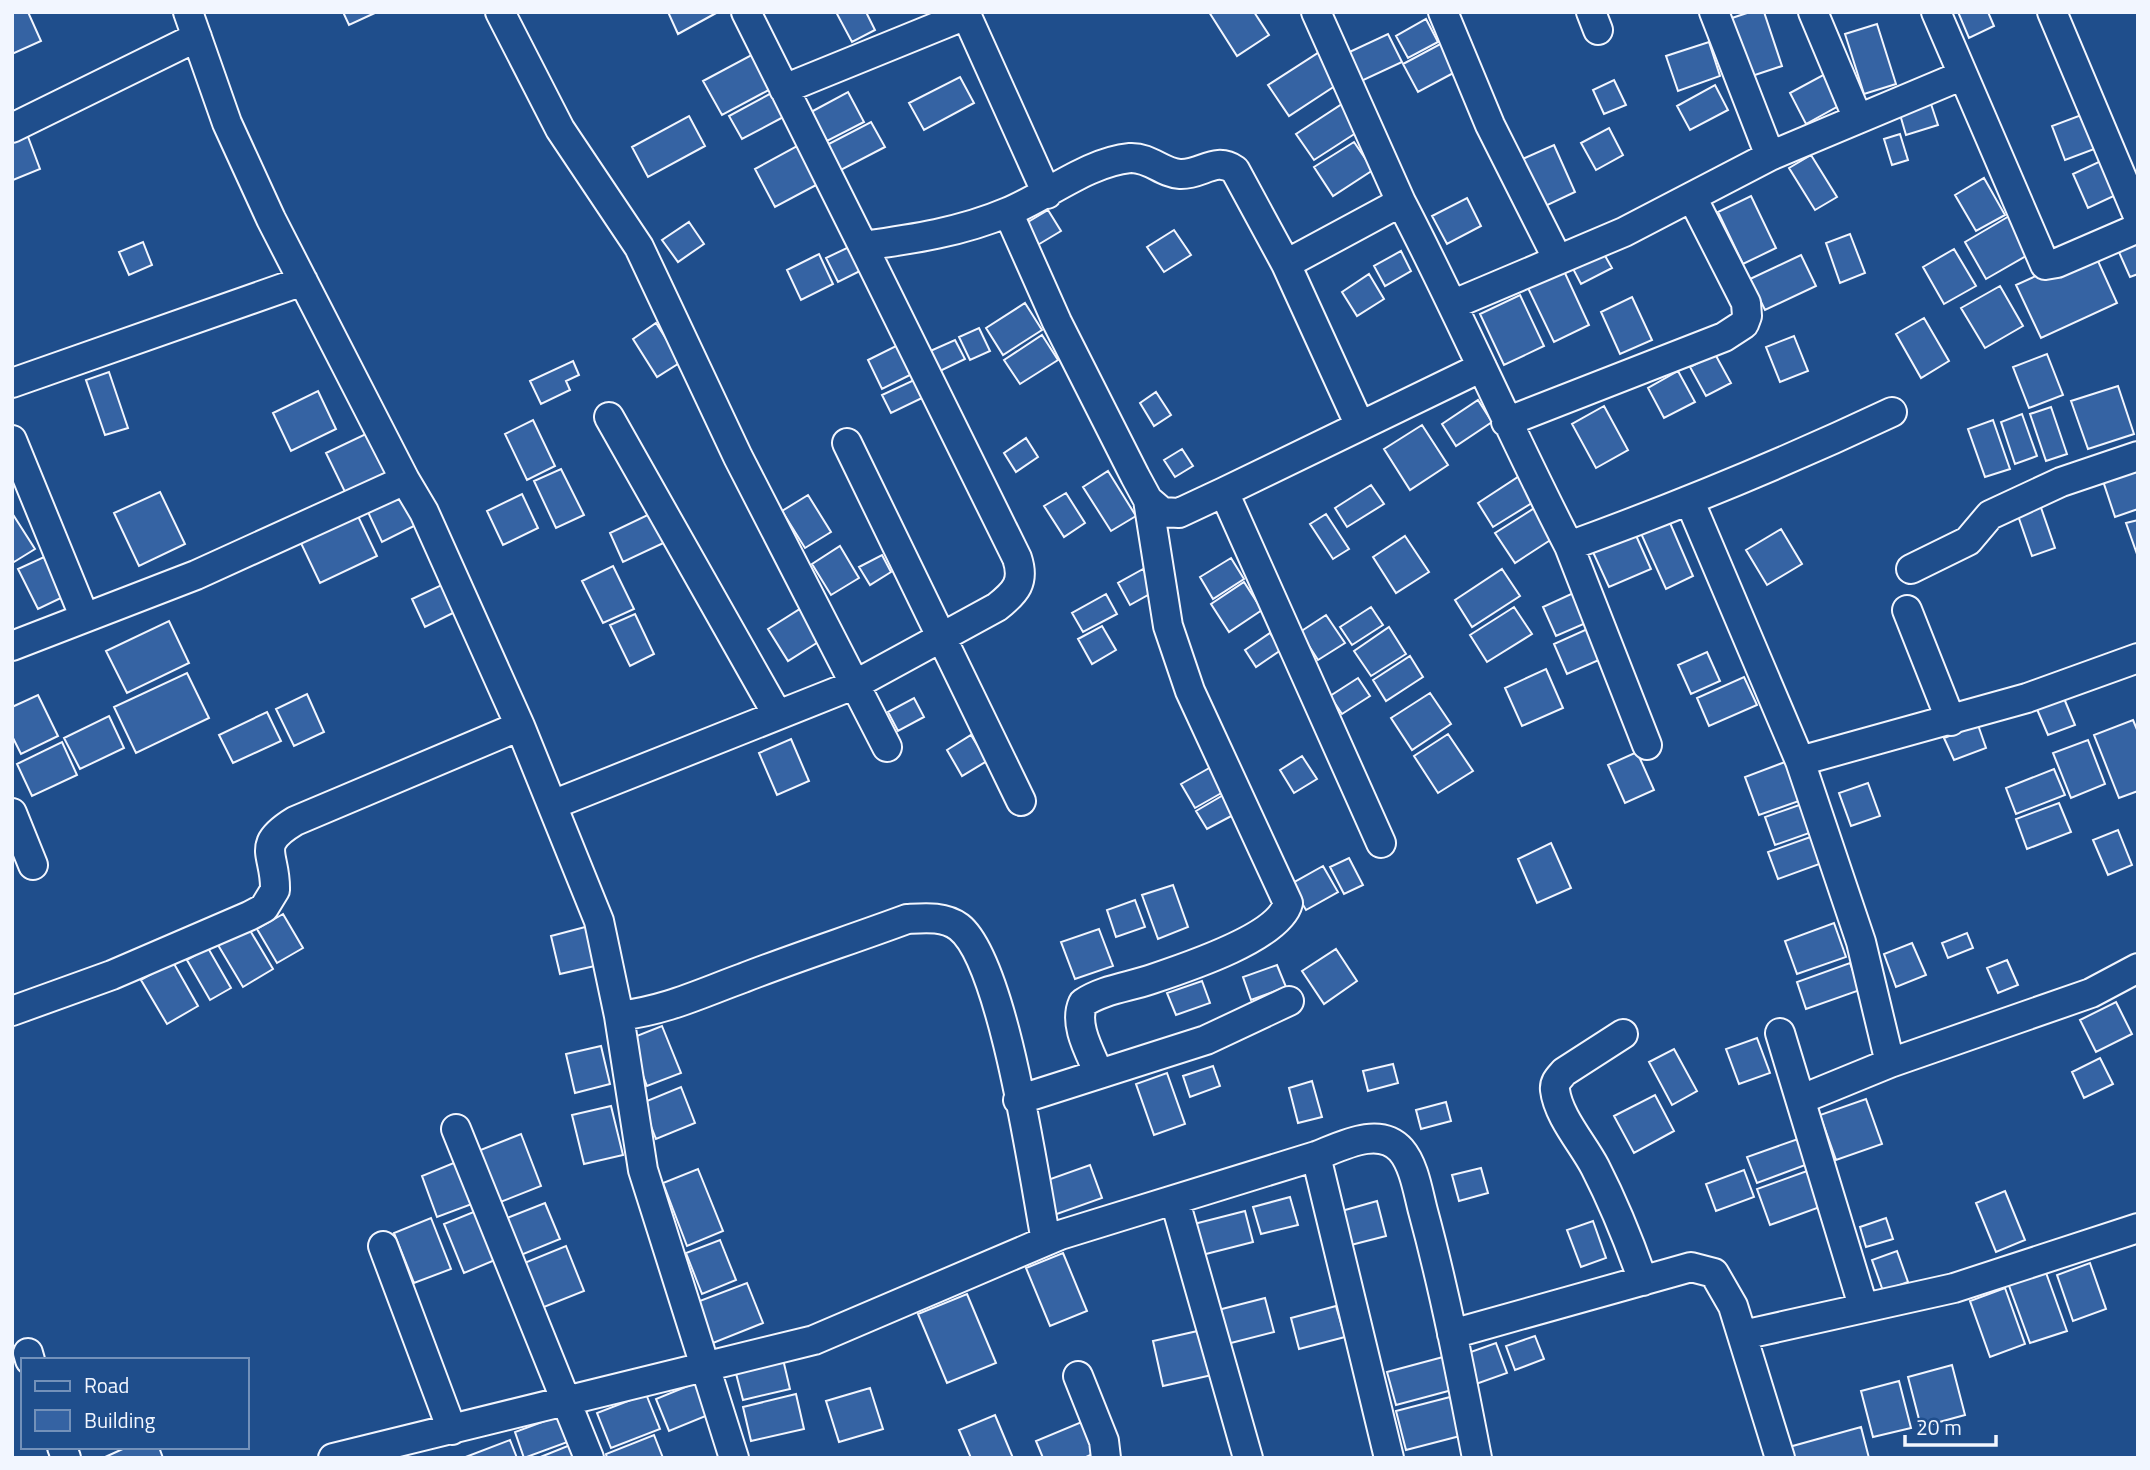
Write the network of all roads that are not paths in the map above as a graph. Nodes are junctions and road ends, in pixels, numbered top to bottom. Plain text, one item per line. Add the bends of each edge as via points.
1 (500, 12) edge
2 (746, 12) edge
3 (1316, 12) edge
4 (1443, 12) edge
5 (1714, 12) edge
6 (1813, 12) edge
7 (1936, 12) edge
8 (2052, 12) edge
9 (966, 14) edge
10 (193, 25) edge
11 (1963, 75) junction
12 (785, 89) junction
13 (1858, 119) junction
14 (12, 128) edge
15 (1770, 156) junction
16 (1047, 194) junction
17 (1692, 197) junction
18 (1401, 202) junction
19 (1008, 212) junction
20 (2138, 216) edge
21 (2138, 228) edge
22 (863, 246) junction
23 (1558, 260) junction
24 (1286, 264) junction
25 (303, 281) junction
26 (1454, 304) junction
27 (1482, 367) junction
28 (12, 383) edge
29 (1892, 412) dead end
30 (609, 417) dead end
31 (1506, 422) junction
32 (1360, 426) junction
33 (12, 440) edge
34 (847, 443) dead end
35 (2138, 456) edge
36 (405, 480) junction
37 (1224, 492) junction
38 (1148, 500) junction
39 (1690, 502) junction
40 (1569, 546) junction
41 (1911, 569) dead end
42 (1907, 610) dead end
43 (84, 616) junction
44 (942, 638) junction
45 (12, 646) edge
46 (2138, 658) edge
47 (856, 684) junction
48 (777, 714) junction
49 (1951, 721) junction
50 (520, 726) junction
51 (1647, 745) dead end
52 (887, 747) dead end
53 (1800, 761) junction
54 (1021, 801) dead end
55 (552, 804) junction
56 (12, 813) edge
57 (1381, 843) dead end
58 (33, 865) dead end
59 (2138, 968) edge
60 (1289, 1001) dead end
61 (12, 1011) edge
62 (620, 1016) junction
63 (1780, 1032) dead end
64 (1623, 1034) dead end
65 (1890, 1063) junction
66 (1099, 1074) junction
67 (1802, 1099) junction
68 (1018, 1101) junction
69 (456, 1129) dead end
70 (1316, 1156) junction
71 (1175, 1201) junction
72 (2138, 1228) edge
73 (1046, 1241) junction
74 (383, 1246) dead end
75 (1643, 1281) junction
76 (1863, 1306) junction
77 (1452, 1334) junction
78 (1743, 1335) junction
79 (705, 1366) junction
80 (1078, 1376) dead end
81 (567, 1403) junction
82 (452, 1430) junction
83 (333, 1458) edge
84 (589, 1458) edge
85 (734, 1458) edge
86 (1106, 1458) edge
87 (1248, 1458) edge
88 (1389, 1458) edge
89 (1477, 1458) edge
90 (1780, 1458) edge

1 - 47 street via 560,129 639,247 738,457
2 - 12 street
3 - 18 street
4 - 23 street via 1490,125
5 - 15 street
6 - 13 street
7 - 11 street
8 - 20 street
9 - 12 street
9 - 16 street
10 - 14 street
10 - 25 street via 227,123
11 - 13 street
11 - 21 street via 2045,265
12 - 22 street
13 - 15 street
15 - 17 street
16 - 19 street
16 - 24 street via 1118,160 1152,161 1182,174 1226,163 1243,181
17 - 23 street
17 - 31 street via 1746,303 1744,324 1710,343
18 - 24 street
18 - 26 street
19 - 22 street via 971,227
19 - 38 street via 1057,322
22 - 44 street via 1022,573 1016,592
23 - 26 street
24 - 32 street
25 - 28 street
25 - 36 street
26 - 27 street
27 - 31 street
27 - 32 street
29 - 39 street
30 - 48 street
31 - 40 street
32 - 37 street
33 - 43 street
34 - 44 street
35 - 41 street via 2061,482 1990,514 1968,541
36 - 43 street via 196,575
36 - 50 street via 424,512
37 - 38 street via 1179,513 1162,512
37 - 57 street
38 - 66 street via 1168,626 1190,691 1288,903 1278,921 1230,948 1083,1003 1084,1037
39 - 40 street
39 - 53 street
40 - 51 street
42 - 49 street
43 - 45 street
44 - 47 street
44 - 54 street
46 - 49 street
47 - 48 street
47 - 52 street
48 - 55 street
49 - 53 street
50 - 55 street
50 - 61 street via 276,832 269,844 275,890 264,908 112,975
53 - 65 street via 1861,942
55 - 62 street via 599,921
56 - 58 street
59 - 65 street via 2091,993
60 - 66 street via 1206,1040
62 - 68 street via 681,1004 907,919 946,921 970,940 996,993
62 - 79 street via 643,1171
63 - 67 street
64 - 75 street via 1564,1072 1555,1089 1626,1230
65 - 67 street
66 - 68 street
67 - 76 street
68 - 73 street
69 - 81 street
70 - 71 street
70 - 77 street via 1357,1140 1380,1138 1401,1149 1417,1189
70 - 88 street
71 - 73 street
71 - 87 street
72 - 76 street via 1966,1284
73 - 79 street via 845,1329
74 - 82 street
75 - 77 street
75 - 78 street via 1691,1267 1714,1273 1726,1289
76 - 78 street
77 - 89 street
78 - 90 street
79 - 81 street
79 - 85 street
80 - 86 street via 1104,1441
81 - 82 street
81 - 84 street
82 - 83 street

